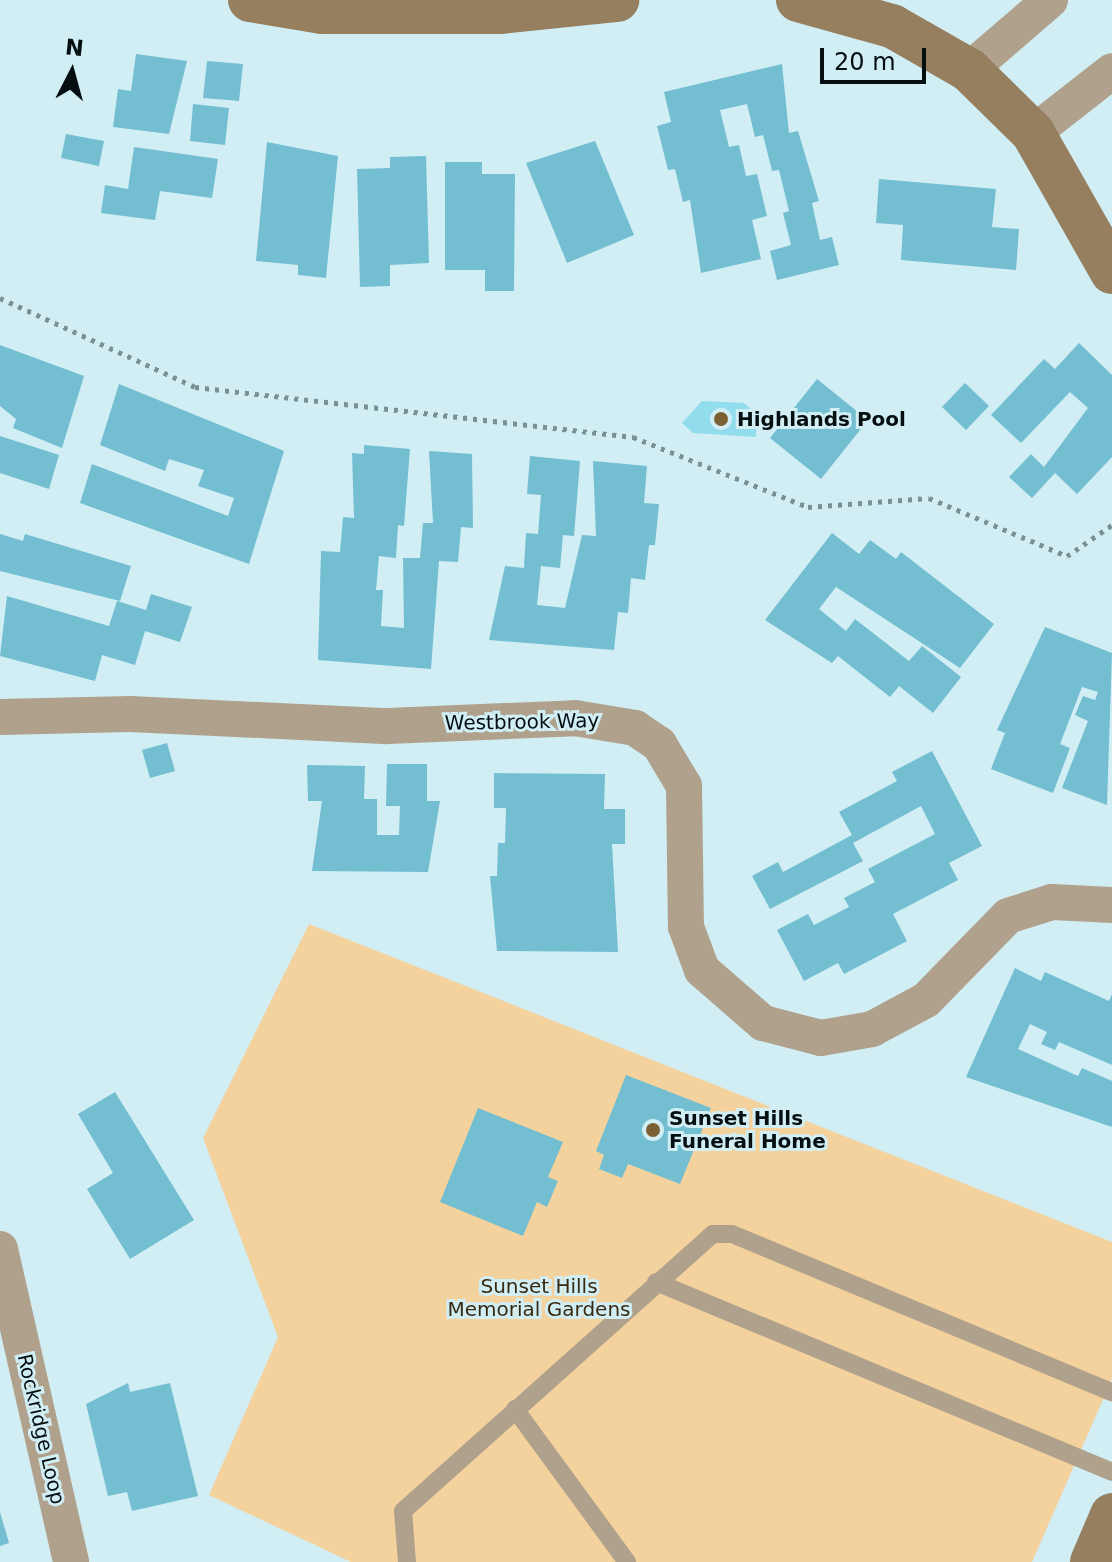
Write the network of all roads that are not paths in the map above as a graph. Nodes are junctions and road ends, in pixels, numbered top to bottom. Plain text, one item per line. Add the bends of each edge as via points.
1 (250, 0) edge
2 (617, 0) edge
3 (798, 0) edge
4 (1050, 0) edge
5 (969, 70) junction
6 (1112, 71) edge
7 (1033, 133) junction
8 (1112, 272) edge
9 (0, 717) edge
10 (1112, 905) edge
11 (0, 1249) edge
12 (656, 1282) junction
13 (1112, 1392) edge
14 (515, 1409) junction
15 (1112, 1472) edge
16 (1112, 1515) edge
17 (71, 1562) edge
18 (407, 1562) edge
19 (627, 1562) edge
20 (1092, 1562) edge

1 - 2 street via 322,12 500,12
3 - 5 street via 892,26
4 - 5 street
5 - 7 street
6 - 7 street
7 - 8 street
9 - 10 street, Westbrook Way via 130,714 361,726 575,718 635,728 659,744 684,786 686,927 702,970 763,1023 821,1038 898,1017 926,1000 989,929 1029,906
11 - 17 street, Rockridge Loop
12 - 13 lane via 704,1238 732,1234
12 - 14 lane
12 - 15 lane
14 - 18 lane via 403,1511
14 - 19 lane
16 - 20 street

